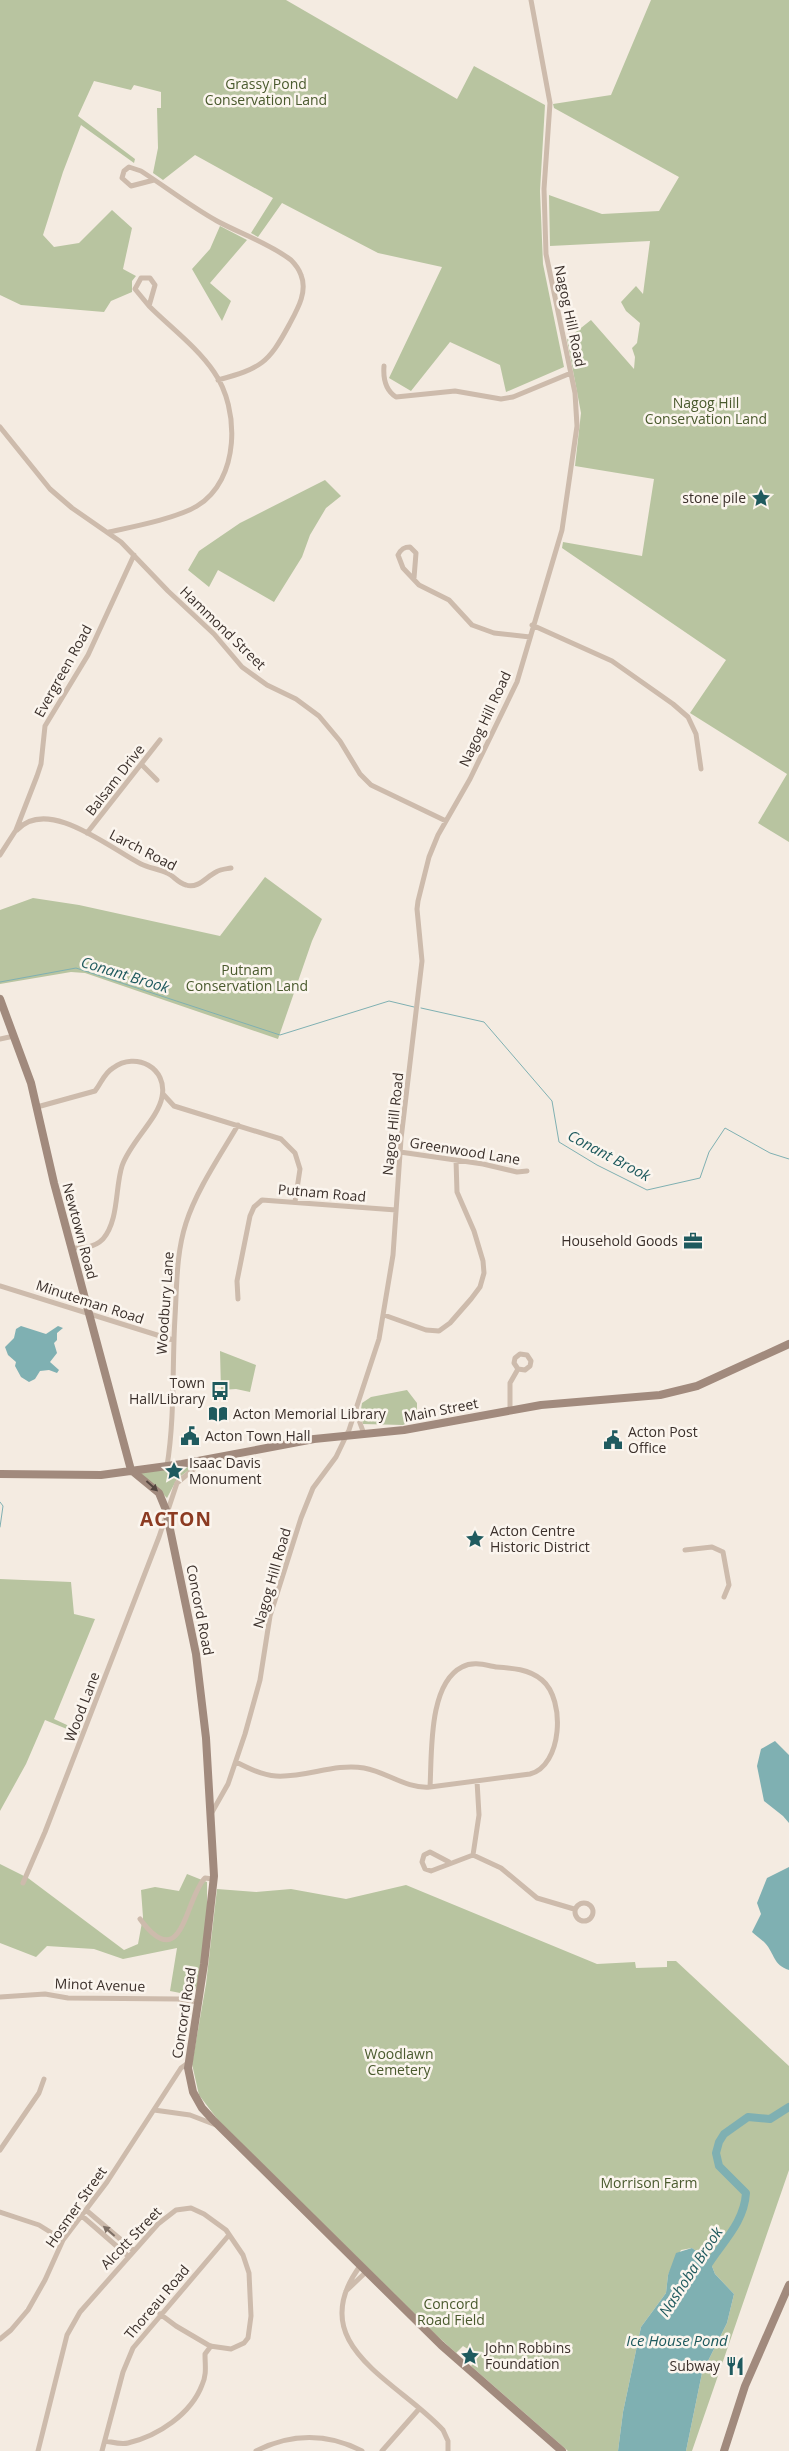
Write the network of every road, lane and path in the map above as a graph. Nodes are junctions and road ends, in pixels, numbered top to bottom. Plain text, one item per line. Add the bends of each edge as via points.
1 (531, 0) edge
2 (154, 180) junction
3 (149, 306) junction
4 (384, 366) dead end
5 (571, 373) junction
6 (218, 380) junction
7 (0, 426) edge
8 (109, 532) junction
9 (134, 555) junction
10 (414, 578) junction
11 (532, 625) junction
12 (530, 637) junction
13 (160, 740) dead end
14 (142, 765) junction
15 (700, 769) dead end
16 (157, 780) dead end
17 (446, 821) junction
18 (16, 830) junction
19 (87, 833) junction
20 (0, 855) edge
21 (231, 868) dead end
22 (0, 999) edge
23 (14, 1036) junction
24 (0, 1039) edge
25 (162, 1094) junction
26 (37, 1107) junction
27 (238, 1125) junction
28 (400, 1152) junction
29 (456, 1160) junction
30 (527, 1171) dead end
31 (295, 1202) junction
32 (396, 1210) junction
33 (71, 1248) junction
34 (0, 1286) edge
35 (238, 1299) dead end
36 (89, 1314) junction
37 (384, 1315) junction
38 (174, 1340) junction
39 (789, 1344) edge
40 (518, 1369) dead end
41 (510, 1410) junction
42 (356, 1412) junction
43 (364, 1434) junction
44 (344, 1436) junction
45 (195, 1461) junction
46 (167, 1466) junction
47 (131, 1470) junction
48 (0, 1474) edge
49 (167, 1511) junction
50 (159, 1537) junction
51 (173, 1538) junction
52 (685, 1550) dead end
53 (724, 1597) dead end
54 (236, 1762) junction
55 (477, 1781) junction
56 (430, 1787) junction
57 (211, 1814) junction
58 (473, 1856) junction
59 (449, 1862) junction
60 (214, 1879) junction
61 (23, 1883) dead end
62 (574, 1909) dead end
63 (140, 1919) dead end
64 (0, 1997) edge
65 (198, 2002) junction
66 (188, 2063) junction
67 (44, 2079) dead end
68 (154, 2110) junction
69 (219, 2126) junction
70 (0, 2150) edge
71 (86, 2210) junction
72 (0, 2212) edge
73 (82, 2216) junction
74 (229, 2235) junction
75 (63, 2240) junction
76 (133, 2250) junction
77 (128, 2256) junction
78 (360, 2266) junction
79 (366, 2272) junction
80 (789, 2285) edge
81 (343, 2295) junction
82 (160, 2314) junction
83 (0, 2339) edge
84 (211, 2346) junction
85 (419, 2408) junction
86 (105, 2441) junction
87 (38, 2451) edge
88 (102, 2451) edge
89 (256, 2451) edge
90 (362, 2451) edge
91 (382, 2451) edge
92 (448, 2451) edge
93 (562, 2451) edge
94 (724, 2451) edge

1 - 5 street, Nagog Hill Road via 550,103 544,188 546,254
2 - 2 street via 130,186 122,178 129,167
2 - 6 street via 216,220 282,254 295,264 302,277 304,287 299,306 270,357 244,373
3 - 3 street via 135,289 141,278 150,278 155,284
3 - 6 street via 203,359
4 - 5 street via 385,384 389,393 396,397 455,391 500,399 514,397
5 - 11 street, Nagog Hill Road via 578,413 562,530
6 - 8 street via 229,405 232,429 226,468 212,494 191,509
7 - 8 street, Hammond Street via 52,492
8 - 9 street, Hammond Street
9 - 17 street, Hammond Street via 214,634 242,667 319,716 372,786
9 - 18 street, Evergreen Road via 88,654 45,726 41,764
10 - 10 street via 416,553 407,547 398,555 403,568
10 - 12 street via 419,585 449,600 477,628
11 - 12 street, Nagog Hill Road
11 - 15 street via 612,661 673,704 688,717 696,734
12 - 17 street, Nagog Hill Road via 513,690
13 - 14 street, Balsam Drive
14 - 16 street
14 - 19 street, Balsam Drive
17 - 28 street, Nagog Hill Road via 429,857 417,909 422,961
18 - 19 street, Larch Road via 27,822 57,820
18 - 20 street, Evergreen Road
19 - 21 street, Larch Road via 142,865 166,872 185,885 198,884 216,872
22 - 23 street, Newtown Road
23 - 24 street
23 - 26 street, Newtown Road
25 - 26 street via 162,1079 157,1072 140,1061 131,1061 112,1068 90,1094
25 - 27 street via 174,1106
25 - 33 street via 157,1109 126,1156 106,1234 95,1245
26 - 33 street, Newtown Road
27 - 31 street via 281,1138 295,1153 300,1169
27 - 38 street, Woodbury Lane via 186,1221 177,1266
28 - 29 street, Greenwood Lane
28 - 32 street, Nagog Hill Road
29 - 30 street, Greenwood Lane via 513,1172
29 - 37 street via 458,1196 474,1231 483,1262 481,1283 460,1312 438,1331
31 - 32 street, Putnam Road
31 - 35 street, Putnam Road via 262,1200 251,1211 237,1281
32 - 37 street, Nagog Hill Road
33 - 36 street, Newtown Road
34 - 36 street, Minuteman Road
36 - 38 street, Minuteman Road
36 - 47 street, Newtown Road
37 - 42 street, Nagog Hill Road
38 - 46 street, Woodbury Lane
39 - 41 street, Main Street via 697,1386 667,1394
40 - 41 street via 510,1383
41 - 43 street, Main Street via 404,1430
42 - 43 street
42 - 44 street, Nagog Hill Road
43 - 44 street, Main Street
44 - 45 street, Main Street
44 - 54 street, Nagog Hill Road via 336,1457 313,1488 301,1518 270,1617 260,1680
45 - 46 street, Main Street
45 - 49 street, Concord Road via 195,1468 177,1482
46 - 47 street, Main Street
47 - 48 street, Main Street via 101,1474
47 -> 49 street, Concord Road via 159,1493
49 - 50 street, Wood Lane
49 - 51 street, Concord Road
50 - 51 street
50 - 61 street, Wood Lane via 40,1847
51 - 57 street, Concord Road via 196,1654
52 - 53 street via 712,1547 723,1552 729,1585
54 - 56 street via 274,1776 342,1767 363,1768 408,1784
54 - 57 street, Nagog Hill Road
55 - 56 street
55 - 56 street via 537,1772 548,1763 552,1754 557,1704 543,1680 530,1672 476,1664 454,1672 442,1692 436,1711
55 - 58 street via 479,1815
57 - 60 street, Concord Road
58 - 59 street
58 - 62 street via 501,1868 538,1898
59 - 59 street via 431,1852 422,1860 428,1870
60 - 63 street via 205,1878 199,1884 182,1929 175,1936 166,1939 156,1936
60 - 65 street, Concord Road
64 - 65 street, Minot Avenue via 45,1994 68,1998
65 - 66 street, Concord Road
66 - 68 street, Hosmer Street
66 - 69 street, Concord Road via 195,2096
67 - 70 street via 39,2094
68 - 69 street via 190,2116
68 - 71 street, Hosmer Street
69 - 78 street, Concord Road
71 - 73 street, Hosmer Street
76 -> 71 street
72 - 75 street via 39,2225
73 - 75 street, Hosmer Street
73 - 77 street
74 - 76 street, Alcott Street via 204,2214 191,2208 176,2210
74 - 82 street, Thoreau Road
74 - 84 street, Alcott Street via 243,2255 249,2273 250,2328 248,2338 238,2347 224,2349
75 - 83 street, Hosmer Street via 28,2310
76 - 77 street, Alcott Street
77 - 87 street, Alcott Street via 85,2304 70,2327
78 - 79 street, Concord Road
78 - 81 street
79 - 81 street
79 - 93 street, Concord Road via 441,2345
80 - 94 street via 745,2386
81 - 85 street via 341,2321 352,2347
82 - 84 street, Alcott Street
82 - 86 street, Thoreau Road via 126,2360
84 - 86 street via 205,2354 207,2371 202,2385 185,2412 149,2435 126,2444
85 - 91 street
85 - 92 street via 444,2433
86 - 88 street, Thoreau Road
89 - 90 street via 277,2442 304,2437 326,2437

